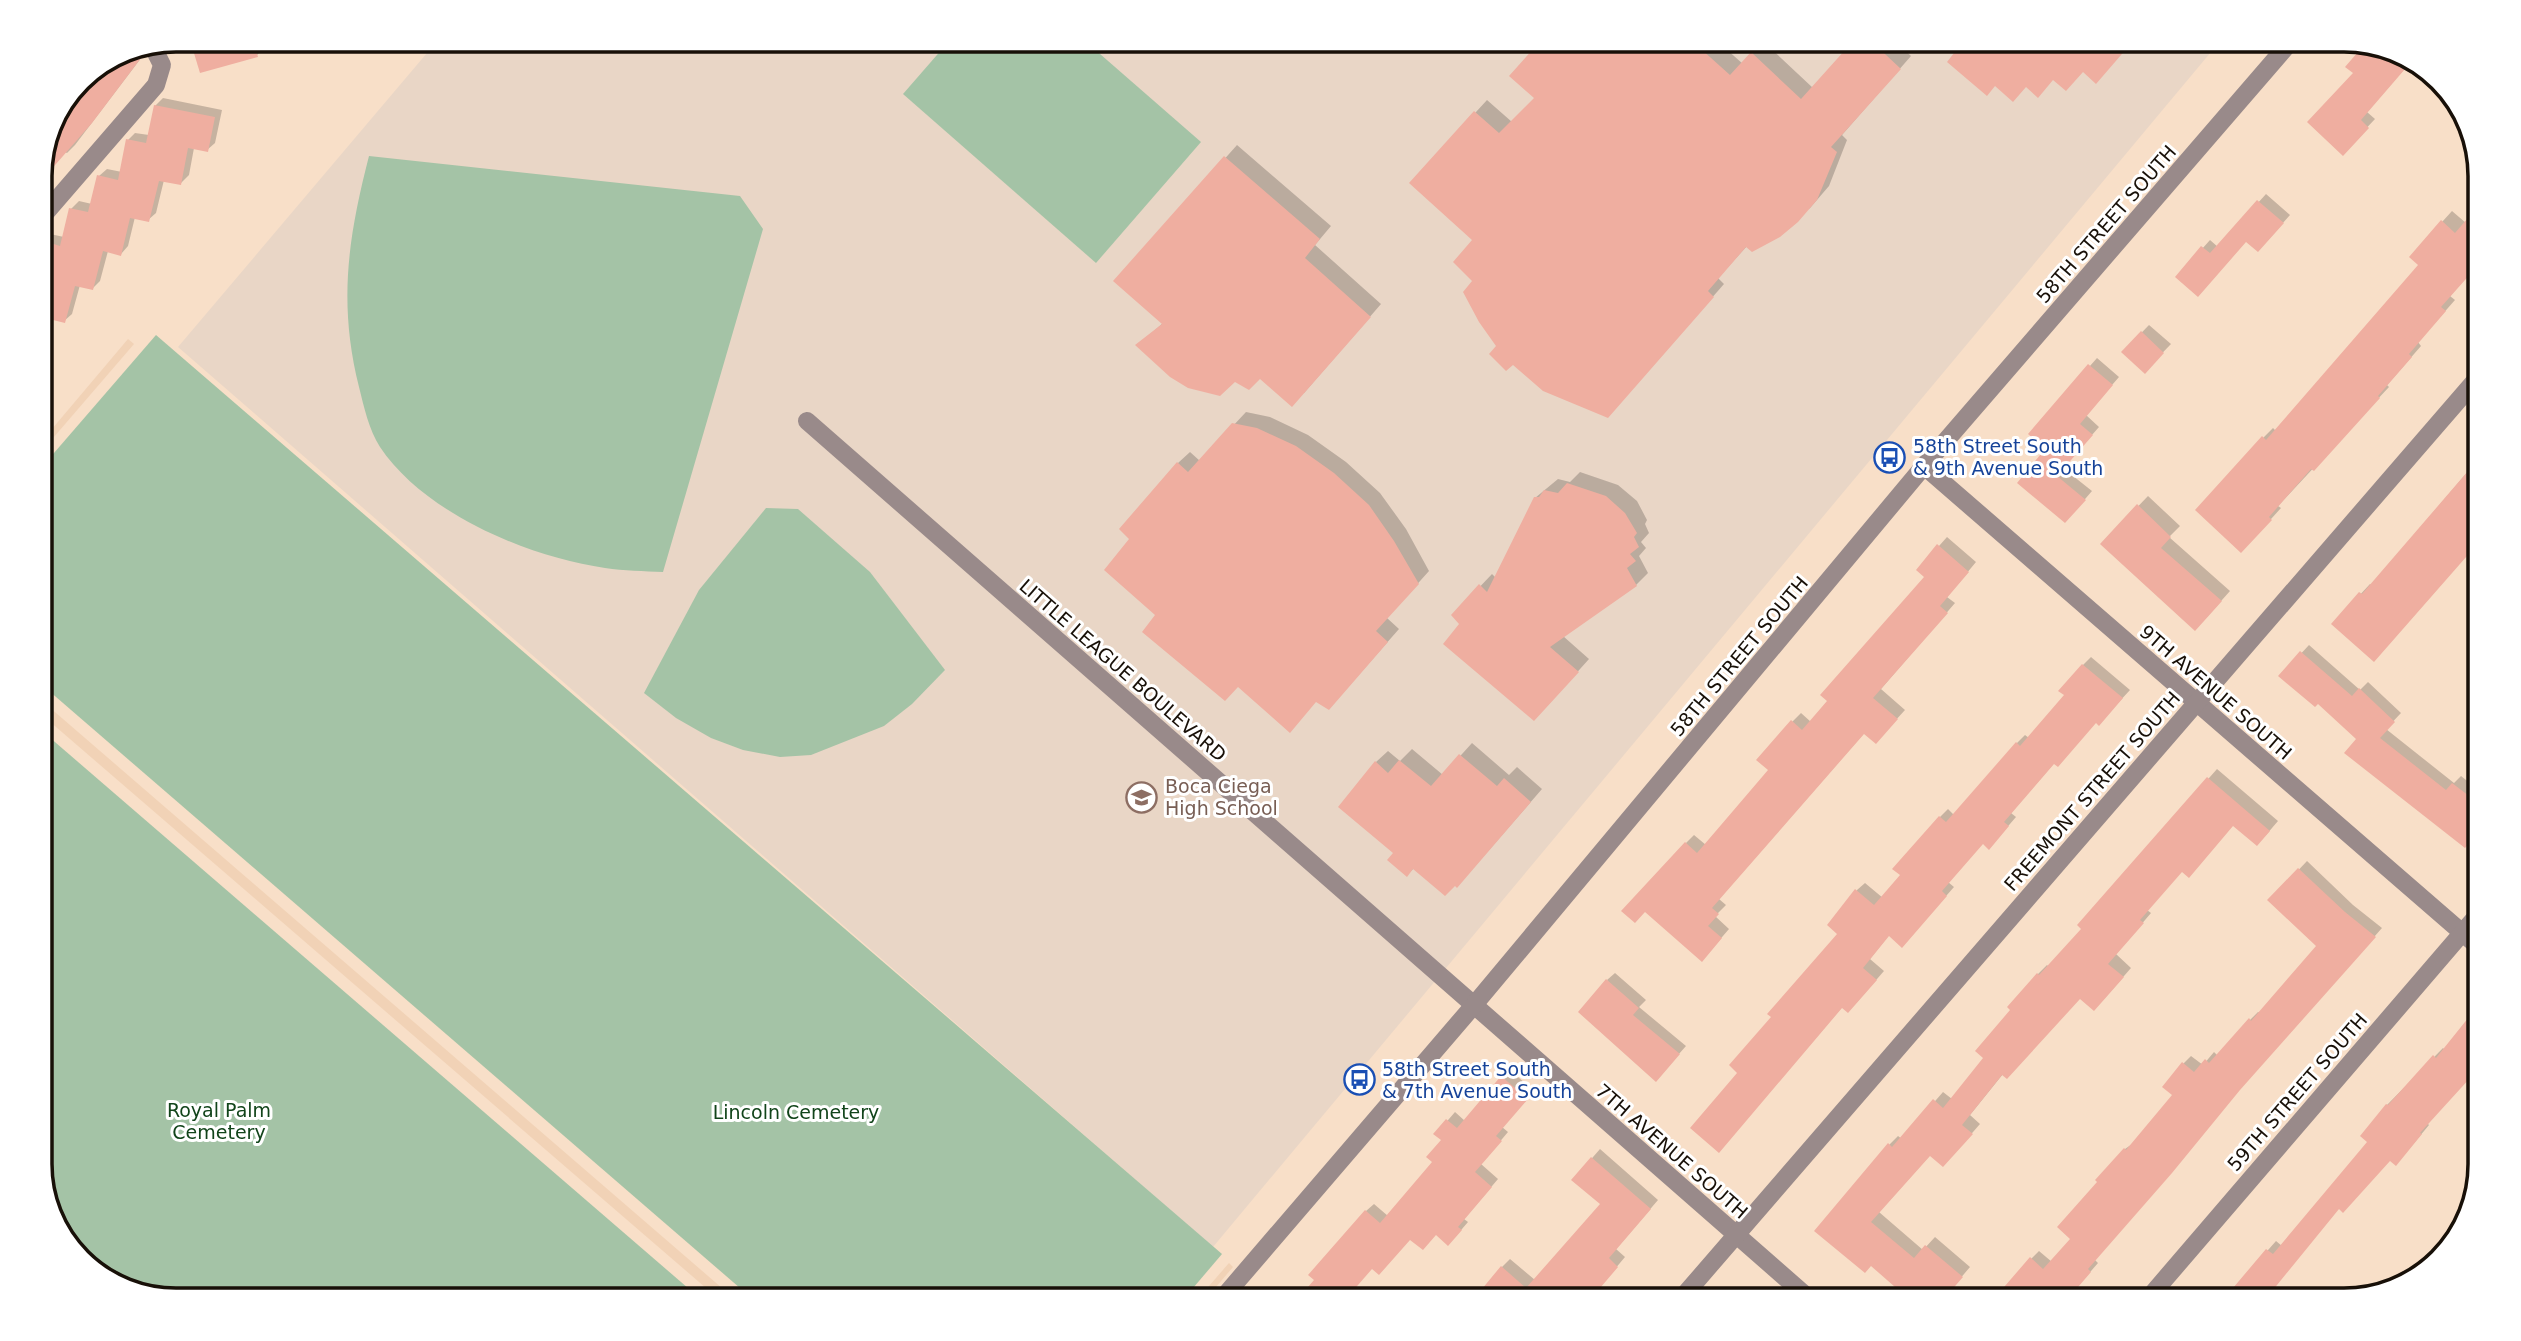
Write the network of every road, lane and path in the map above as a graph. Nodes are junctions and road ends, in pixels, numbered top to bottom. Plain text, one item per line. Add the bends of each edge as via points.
1 (2282, 52) edge
2 (157, 55) edge
3 (53, 204) edge
4 (2468, 388) edge
5 (807, 421) dead end
6 (1924, 467) junction
7 (2196, 703) junction
8 (2468, 926) edge
9 (2462, 933) junction
10 (2468, 938) edge
11 (1474, 1005) junction
12 (1735, 1235) junction
13 (1231, 1288) edge
14 (1690, 1288) edge
15 (1796, 1288) edge
16 (2157, 1288) edge

1 - 6 street, 58TH STREET SOUTH
2 - 3 street via 162,65 156,85
4 - 7 street, FREEMONT STREET SOUTH
5 - 11 street, LITTLE LEAGUE BOULEVARD
6 - 7 street, 9TH AVENUE SOUTH
6 - 11 street, 58TH STREET SOUTH
7 - 9 street, 9TH AVENUE SOUTH
7 - 12 street, FREEMONT STREET SOUTH
8 - 9 street, 59TH STREET SOUTH
9 - 10 street, 9TH AVENUE SOUTH
9 - 16 street, 59TH STREET SOUTH
11 - 12 street, 7TH AVENUE SOUTH
11 - 13 street, 58TH STREET SOUTH
12 - 14 street, FREEMONT STREET SOUTH
12 - 15 street, 7TH AVENUE SOUTH

